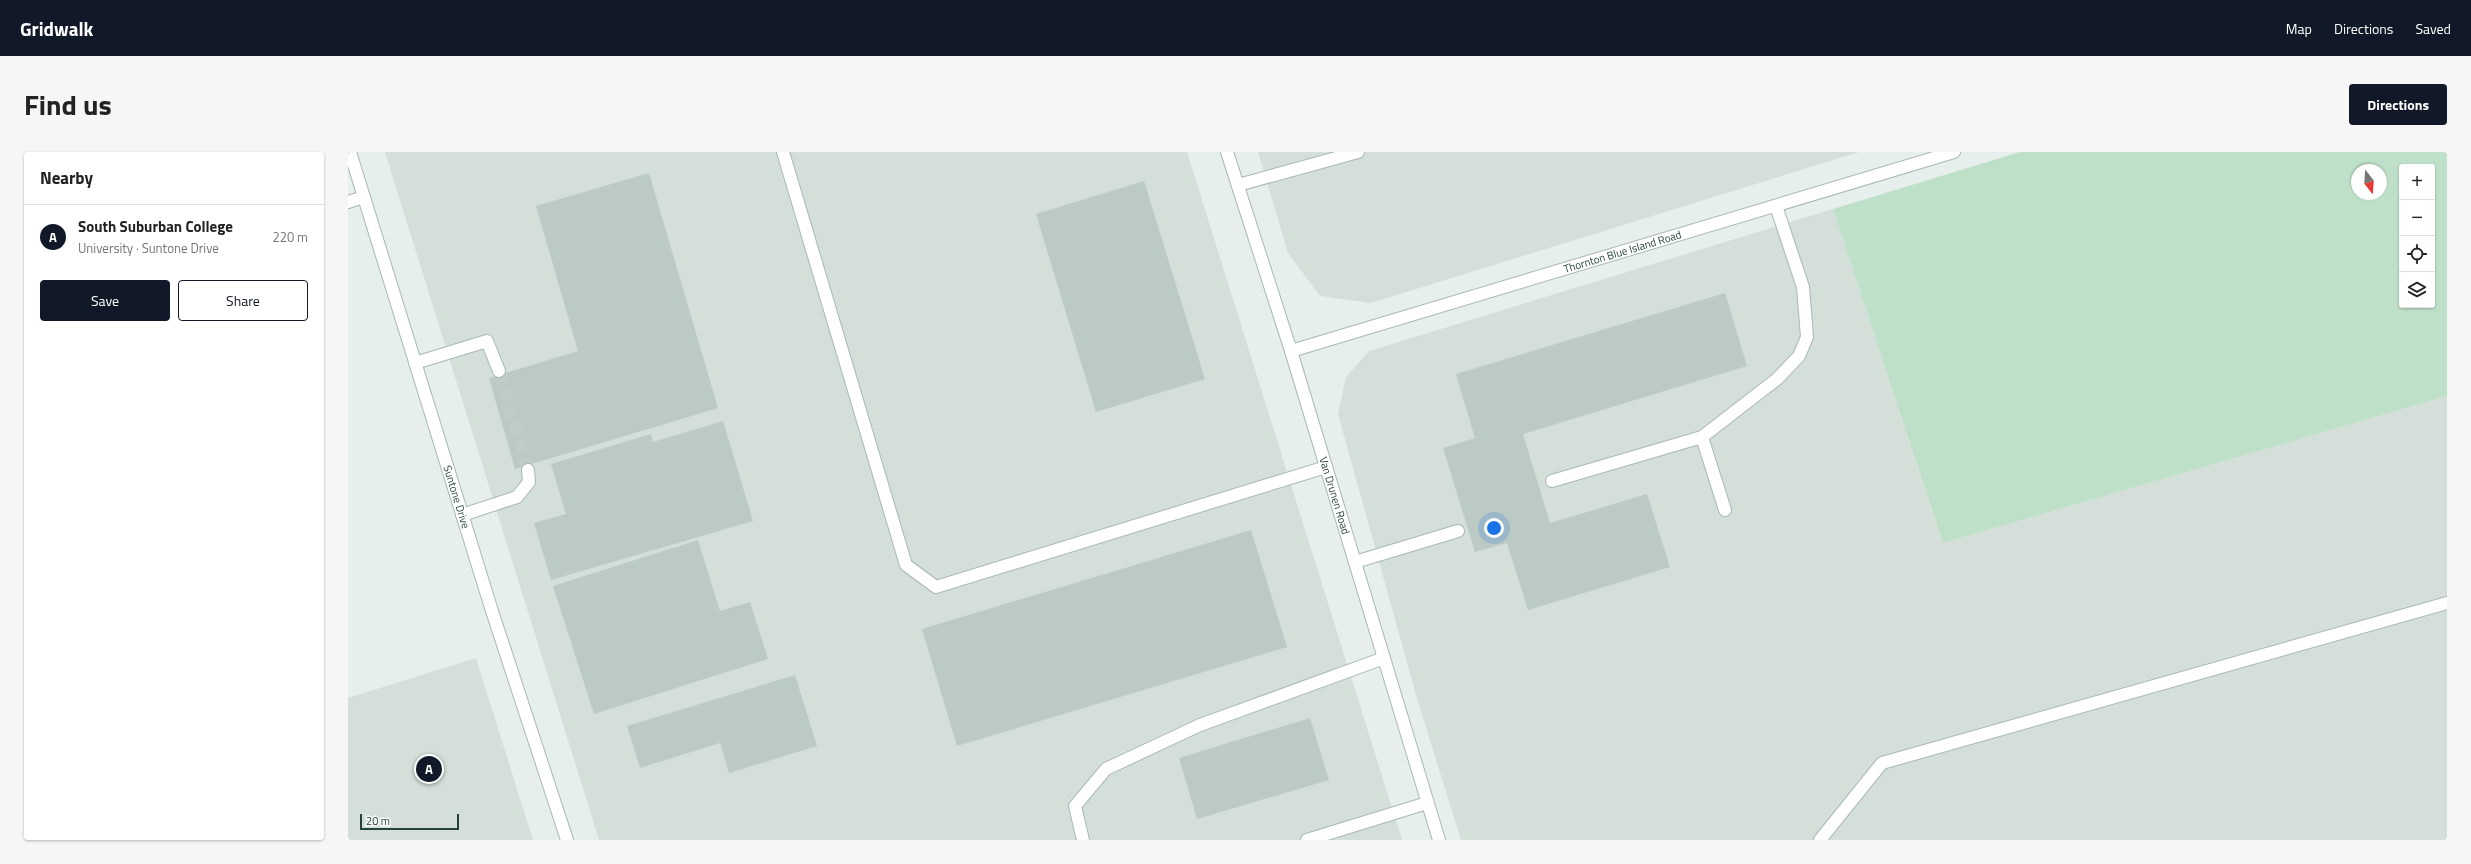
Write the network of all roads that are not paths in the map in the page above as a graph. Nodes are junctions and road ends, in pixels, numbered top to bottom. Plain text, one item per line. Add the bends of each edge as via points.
1 (350, 152) edge
2 (783, 152) edge
3 (1227, 152) edge
4 (1358, 152) edge
5 (1954, 152) edge
6 (1238, 185) junction
7 (364, 197) junction
8 (348, 202) edge
9 (1776, 206) junction
10 (1291, 351) junction
11 (415, 363) junction
12 (499, 371) tunnel mouth
13 (1702, 438) junction
14 (1326, 467) junction
15 (528, 470) tunnel mouth
16 (1552, 481) dead end
17 (1725, 510) dead end
18 (462, 515) junction
19 (1458, 531) dead end
20 (1355, 562) junction
21 (2447, 603) edge
22 (1384, 658) junction
23 (1427, 803) junction
24 (567, 840) edge
25 (1083, 840) edge
26 (1307, 840) edge
27 (1438, 840) edge
28 (1820, 840) edge

1 - 7 street, Suntone Drive
2 - 14 street via 906,565 936,587
3 - 6 street, Van Drunen Road
4 - 6 street
5 - 9 street, Thornton Blue Island Road
6 - 10 street, Van Drunen Road
7 - 8 street
7 - 11 street, Suntone Drive
9 - 10 street, Thornton Blue Island Road
9 - 13 street via 1803,287 1807,337 1799,356 1777,379
10 - 14 street, Van Drunen Road
11 - 12 street via 487,341
11 - 18 street, Suntone Drive
13 - 16 street
13 - 17 street
14 - 20 street, Van Drunen Road
15 - 18 street via 529,482 517,497
18 - 24 street, Suntone Drive
19 - 20 street
20 - 22 street, Van Drunen Road
21 - 28 street via 1882,763
22 - 23 street, Van Drunen Road
22 - 25 street via 1200,725 1106,769 1075,806
23 - 26 street
23 - 27 street, Van Drunen Road

